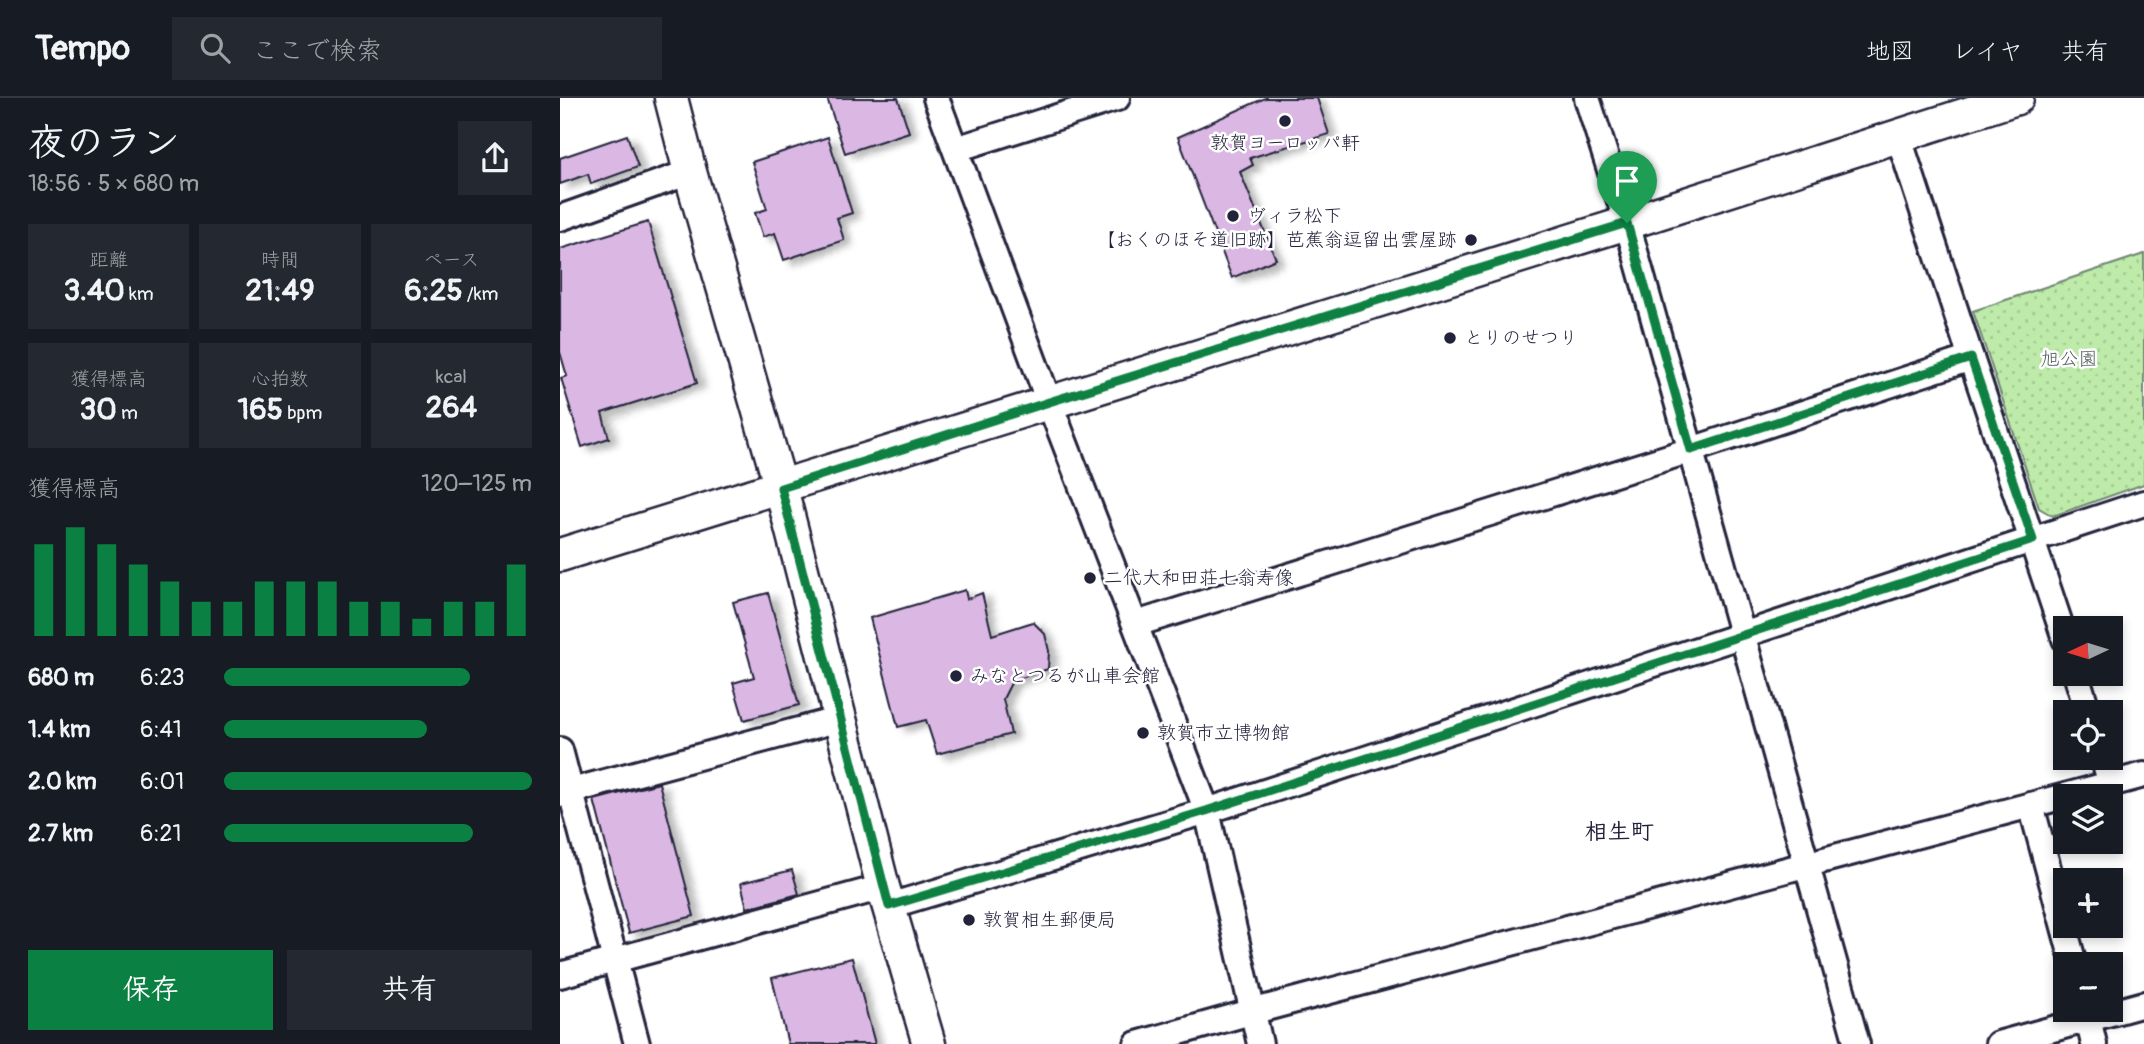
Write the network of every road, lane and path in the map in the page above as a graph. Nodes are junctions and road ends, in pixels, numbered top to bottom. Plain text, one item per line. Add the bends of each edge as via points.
1 (671, 98) edge
2 (936, 98) edge
3 (1117, 98) edge
4 (1587, 98) edge
5 (2017, 98) edge
6 (1899, 138) junction
7 (956, 149) junction
8 (690, 172) junction
9 (560, 218) edge
10 (1627, 223) junction
11 (1971, 358) junction
12 (1049, 402) junction
13 (1691, 450) junction
14 (781, 488) junction
15 (2144, 503) edge
16 (2033, 540) junction
17 (560, 555) edge
18 (2058, 616) edge
19 (1136, 624) junction
20 (1741, 634) junction
21 (840, 719) junction
22 (560, 750) edge
23 (2107, 770) edge
24 (2144, 775) edge
25 (2111, 783) junction
26 (566, 792) edge
27 (2031, 805) junction
28 (1206, 811) junction
29 (1808, 865) junction
30 (886, 896) junction
31 (2071, 952) edge
32 (616, 960) junction
33 (560, 975) edge
34 (2144, 1004) edge
35 (1251, 1012) junction
36 (2090, 1025) edge
37 (636, 1044) edge
38 (929, 1044) edge
39 (1137, 1044) edge
40 (1259, 1044) edge
41 (1857, 1044) edge
42 (1998, 1044) edge

1 - 8 street
2 - 7 street
3 - 7 street
4 - 10 street
5 - 6 street
6 - 10 street
6 - 11 street
7 - 12 street
8 - 9 street
8 - 14 street
10 - 12 street
10 - 13 street
11 - 13 street
11 - 16 street
12 - 14 street
12 - 19 street
13 - 19 street
13 - 20 street
14 - 17 street
14 - 21 street
15 - 16 street
16 - 18 street
16 - 20 street
19 - 28 street
20 - 28 street
20 - 29 street
21 - 26 street
21 - 30 street
22 - 26 street
23 - 25 street
24 - 25 street
25 - 27 street
26 - 32 street
27 - 29 street
27 - 31 street
28 - 30 street
28 - 35 street
29 - 35 street
29 - 41 street
30 - 32 street
30 - 38 street
32 - 33 street
32 - 37 street
34 - 36 street
35 - 39 street
35 - 40 street
36 - 42 street

